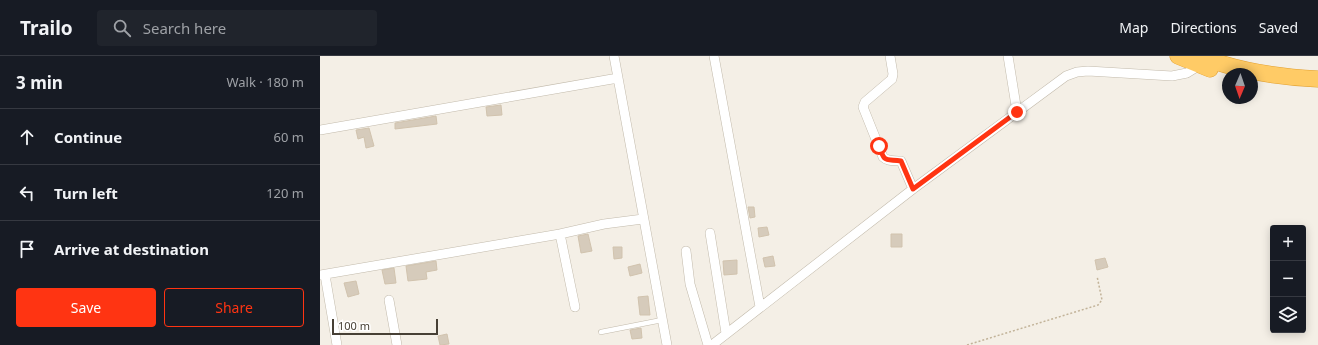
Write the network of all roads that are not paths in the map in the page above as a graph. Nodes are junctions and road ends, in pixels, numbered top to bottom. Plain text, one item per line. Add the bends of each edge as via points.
1 (614, 56) edge
2 (714, 56) edge
3 (890, 56) edge
4 (1008, 56) edge
5 (1178, 56) edge
6 (1200, 61) edge
7 (1222, 73) edge
8 (618, 78) junction
9 (1318, 79) edge
10 (1258, 83) edge
11 (1318, 88) edge
12 (1017, 112) junction
13 (320, 130) edge
14 (913, 189) junction
15 (643, 219) junction
16 (710, 233) dead end
17 (560, 234) junction
18 (686, 251) dead end
19 (323, 275) edge
20 (389, 300) dead end
21 (575, 307) dead end
22 (760, 307) junction
23 (663, 320) junction
24 (601, 332) dead end
25 (726, 333) junction
26 (337, 345) edge
27 (397, 345) edge
28 (667, 345) edge
29 (708, 345) edge
30 (712, 345) edge

1 - 8 street
2 - 22 street
3 - 14 street via 892,79 865,102 863,107 883,157 890,161 901,161
4 - 12 street
5 - 6 highway
6 - 7 highway
6 - 9 highway via 1264,74
6 - 12 street via 1187,72 1172,76 1077,72 1061,80
8 - 13 street
8 - 15 street
10 - 11 highway
12 - 14 street
14 - 22 street
15 - 17 street via 604,224
15 - 23 street
16 - 25 street
17 - 19 street
17 - 21 street
18 - 29 street via 690,284
19 - 26 street
20 - 27 street
22 - 25 street
23 - 24 lane
23 - 28 street
25 - 30 street

